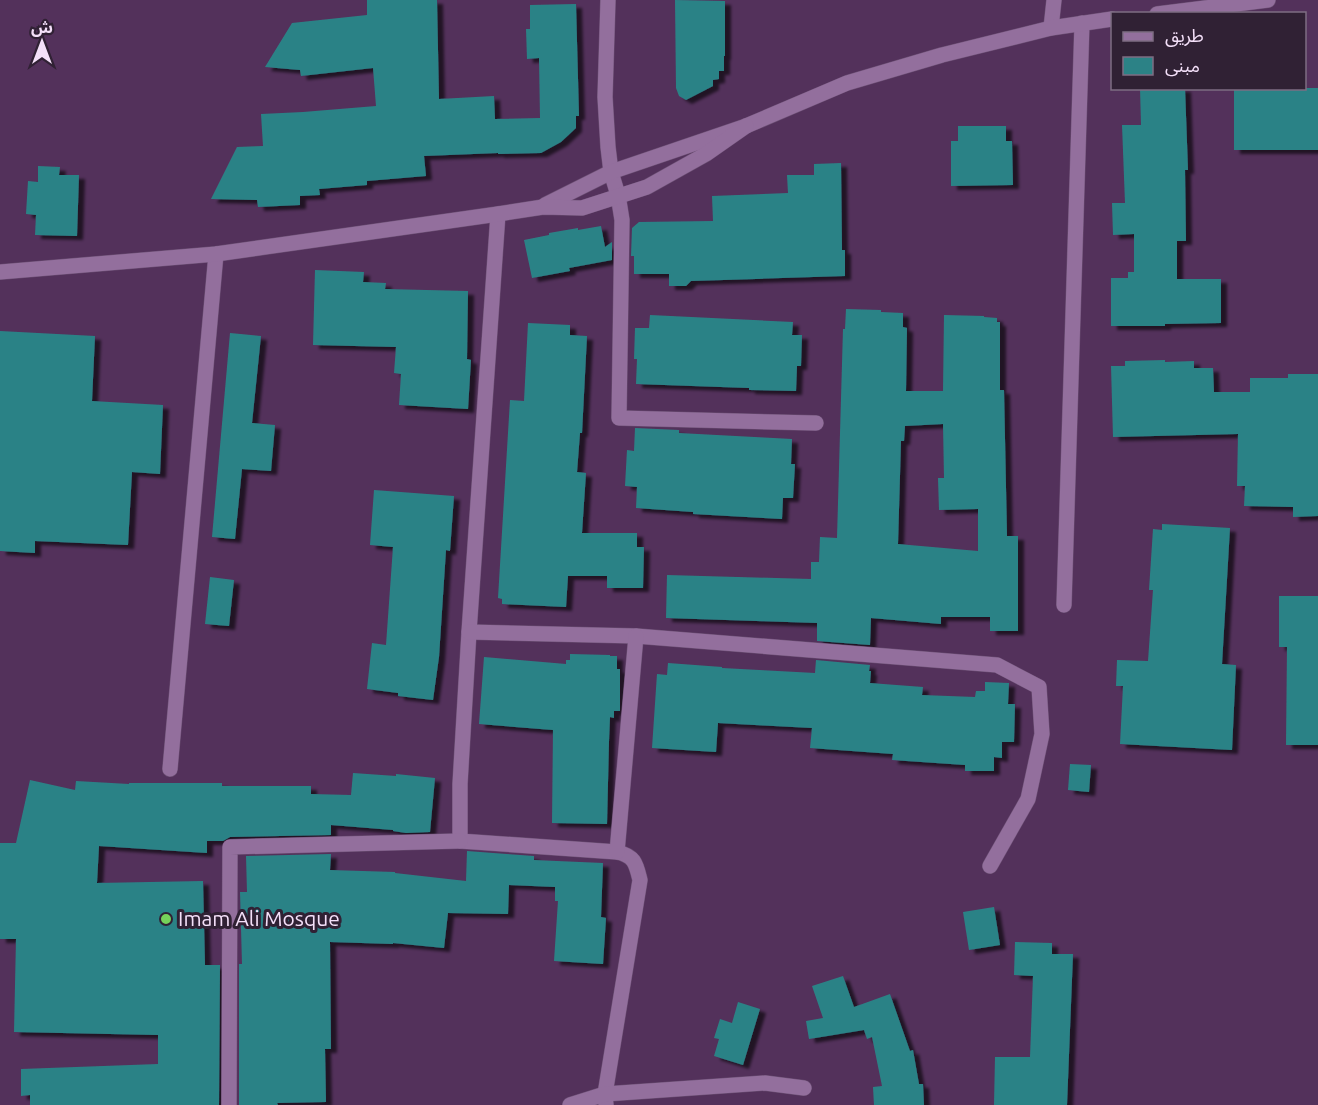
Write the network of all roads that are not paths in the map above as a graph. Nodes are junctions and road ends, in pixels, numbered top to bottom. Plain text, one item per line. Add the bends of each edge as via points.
1 (608, 0) edge
2 (1054, 0) edge
3 (1268, 0) edge
4 (1173, 12) edge
5 (1111, 19) edge
6 (1082, 23) junction
7 (1051, 28) junction
8 (746, 126) junction
9 (611, 172) junction
10 (618, 195) junction
11 (543, 207) junction
12 (498, 214) junction
13 (216, 254) junction
14 (0, 272) edge
15 (816, 423) dead end
16 (1064, 605) dead end
17 (469, 632) junction
18 (636, 636) junction
19 (170, 769) dead end
20 (460, 841) junction
21 (617, 852) junction
22 (990, 866) dead end
23 (804, 1088) dead end
24 (605, 1100) edge
25 (229, 1105) edge
26 (570, 1105) edge

1 - 9 street via 605,97
2 - 7 street
3 - 4 street
5 - 6 street
6 - 7 street
6 - 16 street
7 - 8 street via 847,82
8 - 9 street
8 - 10 street via 647,187
9 - 10 street
9 - 11 street
10 - 11 street via 582,208
10 - 15 street via 622,220 619,418
11 - 12 street
12 - 13 street
12 - 17 street
13 - 14 street
13 - 19 street
17 - 18 street
17 - 20 street
18 - 21 street
18 - 22 street via 997,665 1039,687 1042,734 1028,799
20 - 21 street
20 - 25 street via 230,847
21 - 24 street via 636,864 640,880
23 - 24 street via 765,1083
24 - 26 street

